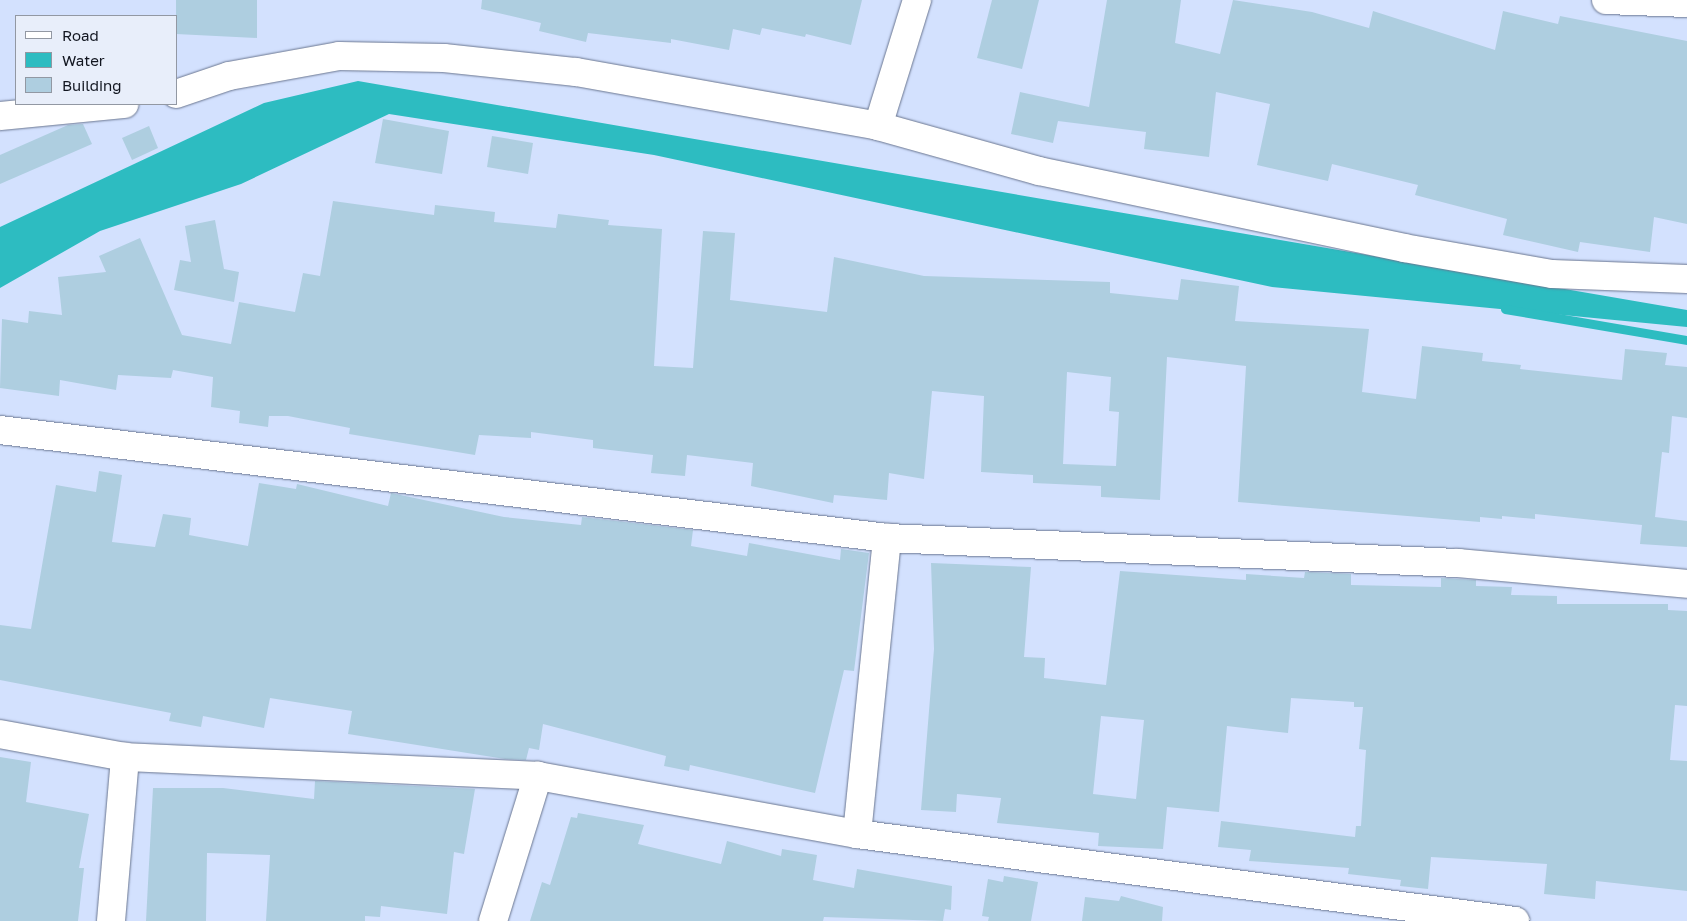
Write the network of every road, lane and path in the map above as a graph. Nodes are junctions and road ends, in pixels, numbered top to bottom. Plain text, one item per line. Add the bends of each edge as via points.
1 (917, 0) edge
2 (1606, 0) edge
3 (1687, 3) edge
4 (178, 93) edge
5 (114, 105) edge
6 (0, 116) edge
7 (878, 126) junction
8 (1687, 279) edge
9 (0, 430) edge
10 (887, 538) junction
11 (1687, 584) edge
12 (0, 734) edge
13 (125, 757) junction
14 (538, 776) junction
15 (857, 834) junction
16 (111, 921) edge
17 (493, 921) edge
18 (1515, 921) edge

1 - 7 street
2 - 3 street
4 - 7 street via 229,76 296,63 381,54 576,72
5 - 6 street
7 - 8 street via 1040,171 1404,248 1552,274
9 - 10 street
10 - 11 street via 1458,563
10 - 15 street
12 - 13 street
13 - 14 street
13 - 16 street
14 - 15 street
14 - 17 street
15 - 18 street

